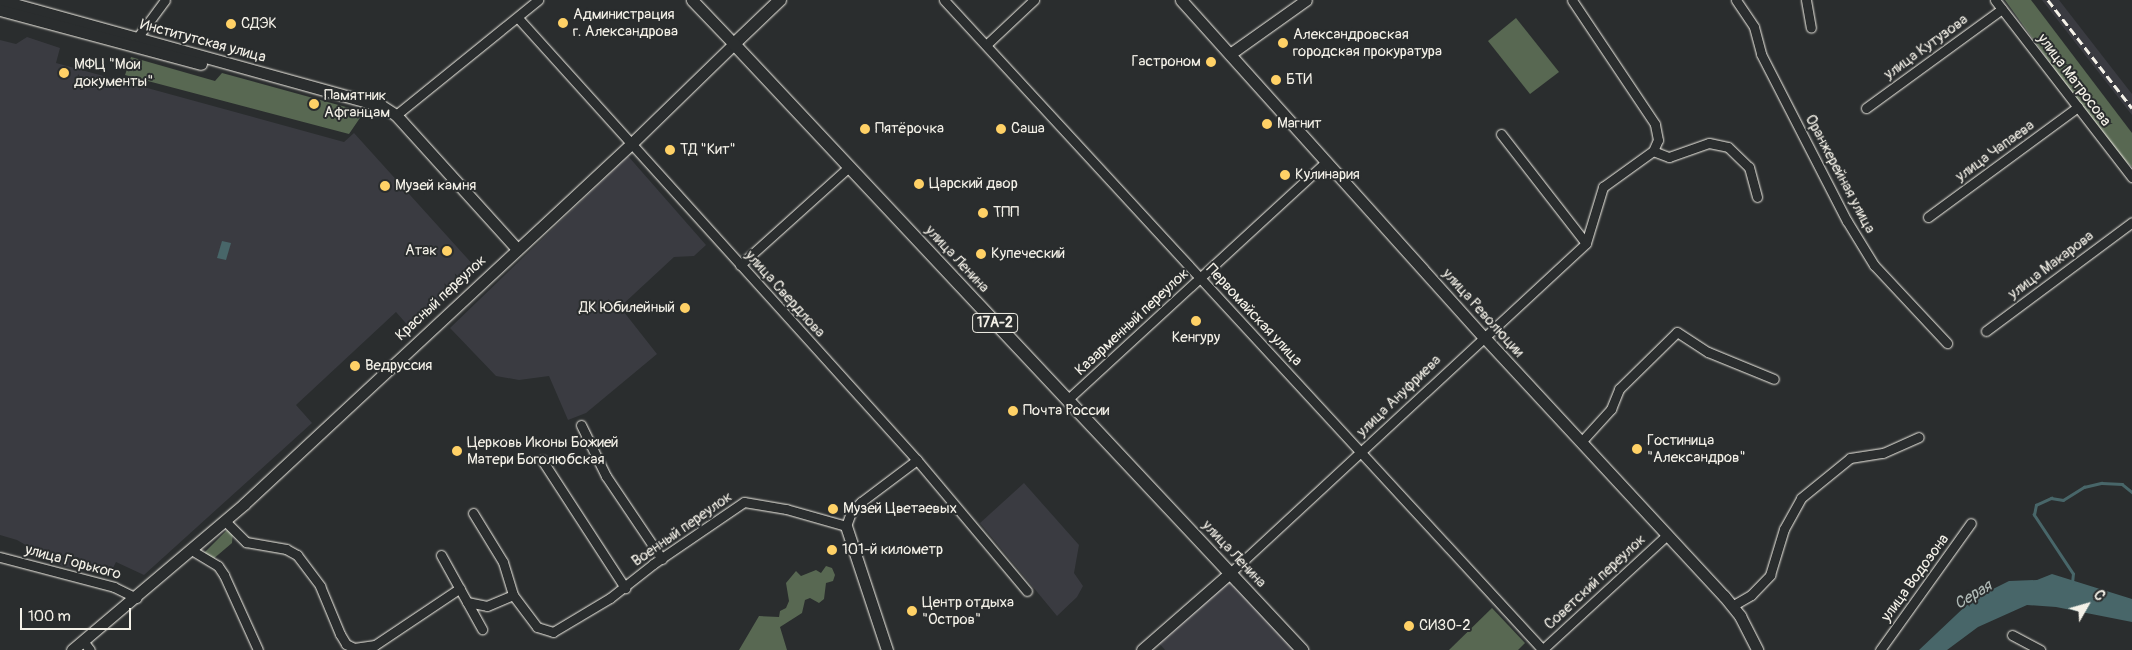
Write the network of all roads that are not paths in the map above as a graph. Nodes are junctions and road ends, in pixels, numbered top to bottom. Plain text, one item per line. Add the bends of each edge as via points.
1 (0, 0) edge
2 (165, 0) edge
3 (538, 0) edge
4 (692, 0) edge
5 (780, 0) edge
6 (944, 0) edge
7 (1034, 0) edge
8 (1181, 0) edge
9 (1306, 0) edge
10 (1572, 0) edge
11 (1736, 0) edge
12 (1806, 0) edge
13 (1995, 0) edge
14 (16, 9) junction
15 (0, 10) edge
16 (2002, 10) junction
17 (518, 18) junction
18 (1811, 28) dead end
19 (135, 42) junction
20 (734, 44) junction
21 (986, 45) junction
22 (1230, 54) junction
23 (2078, 107) junction
24 (1866, 108) dead end
25 (396, 115) junction
26 (1500, 134) dead end
27 (631, 144) junction
28 (1653, 151) junction
29 (1326, 162) junction
30 (849, 167) junction
31 (2132, 177) edge
32 (1757, 197) dead end
33 (1928, 217) dead end
34 (2132, 222) edge
35 (1586, 243) junction
36 (517, 249) junction
37 (740, 265) junction
38 (1200, 278) junction
39 (1986, 331) dead end
40 (1484, 336) junction
41 (1947, 343) dead end
42 (1774, 379) dead end
43 (1067, 400) junction
44 (581, 425) dead end
45 (1919, 437) dead end
46 (1581, 442) junction
47 (1362, 452) junction
48 (542, 460) dead end
49 (917, 460) junction
50 (473, 513) dead end
51 (225, 521) junction
52 (1971, 523) dead end
53 (846, 526) junction
54 (1667, 535) junction
55 (193, 551) junction
56 (441, 555) dead end
57 (0, 557) edge
58 (662, 559) junction
59 (1230, 573) junction
60 (460, 588) junction
61 (625, 588) junction
62 (1027, 591) dead end
63 (513, 595) junction
64 (137, 598) junction
65 (467, 602) junction
66 (1732, 606) junction
67 (482, 629) dead end
68 (2012, 635) dead end
69 (86, 646) edge
70 (72, 650) edge
71 (258, 650) edge
72 (887, 650) edge
73 (1142, 650) edge
74 (1302, 650) edge
75 (1542, 650) edge
76 (1757, 650) edge
77 (1880, 650) edge
78 (2040, 650) edge

1 - 14 main road, Институтская улица
2 - 19 street
3 - 17 street
4 - 20 main road, улица Ленина
5 - 20 main road, Красный переулок
6 - 21 street, Первомайская улица
7 - 21 street
8 - 22 main road, улица Революции
9 - 22 main road
10 - 28 street via 1655,124 1658,140
11 - 41 street, Оранжерейная улица via 1754,27 1761,54 1847,221 1874,265
12 - 18 street
13 - 16 street, улица Матросова
14 - 15 main road, Институтская улица
14 - 19 main road, Институтская улица
16 - 23 street, улица Матросова
16 - 24 street, улица Кутузова
17 - 25 street
17 - 27 street, улица Свердлова
19 - 25 main road, Институтская улица via 382,106
20 - 27 main road, Красный переулок
20 - 30 main road, улица Ленина / 17А-2
21 - 38 street, Первомайская улица
22 - 29 main road, улица Революции
23 - 31 street, улица Матросова
23 - 33 street, улица Чапаева
25 - 36 main road, Институтская улица
26 - 35 street
27 - 36 main road, Красный переулок
27 - 37 street, улица Свердлова
28 - 32 street via 1669,157 1709,143 1728,147 1742,157 1749,168
28 - 35 street via 1602,187
29 - 38 street, Казарменный переулок
29 - 40 main road, улица Революции
30 - 37 street
30 - 43 main road, улица Ленина / 17А-2
34 - 39 street, улица Макарова
35 - 40 street, улица Ануфриева
36 - 51 main road, Красный переулок
37 - 49 street, улица Свердлова
38 - 43 street, Казарменный переулок
38 - 47 street, Первомайская улица
40 - 46 main road, улица Революции
40 - 47 street, улица Ануфриева
42 - 46 street via 1708,352 1677,332 1619,389 1611,409
43 - 59 main road, улица Ленина / 17А-2
44 - 58 street via 606,476
45 - 66 street via 1883,453 1850,458 1801,498 1784,529 1770,575 1751,595
46 - 54 main road, улица Революции
47 - 59 street, улица Ануфриева
47 - 75 street, Первомайская улица
48 - 61 street
49 - 53 street via 861,502 851,512
49 - 62 street, улица Свердлова
50 - 63 street via 503,562
51 - 55 main road, Красный переулок
51 - 60 street via 246,542 286,548 296,555 320,586 346,644 354,648 375,645
52 - 77 street, улица Водозона
53 - 58 street, Военный переулок via 786,509 744,502
53 - 72 main road
54 - 66 main road, улица Революции
54 - 75 street, Советский переулок
55 - 64 main road, Красный переулок
55 - 71 street via 218,566 224,575
56 - 60 street
57 - 64 street, улица Горького via 114,587
58 - 61 street, Военный переулок
59 - 73 main road, улица Ануфриева
59 - 74 main road, улица Ленина / 17А-2
60 - 65 street
61 - 63 street, Военный переулок via 553,632 537,627
63 - 65 street via 487,606
64 - 69 main road, Красный переулок
65 - 67 street
66 - 76 main road, улица Революции
68 - 78 street
69 - 70 main road, Красный переулок

